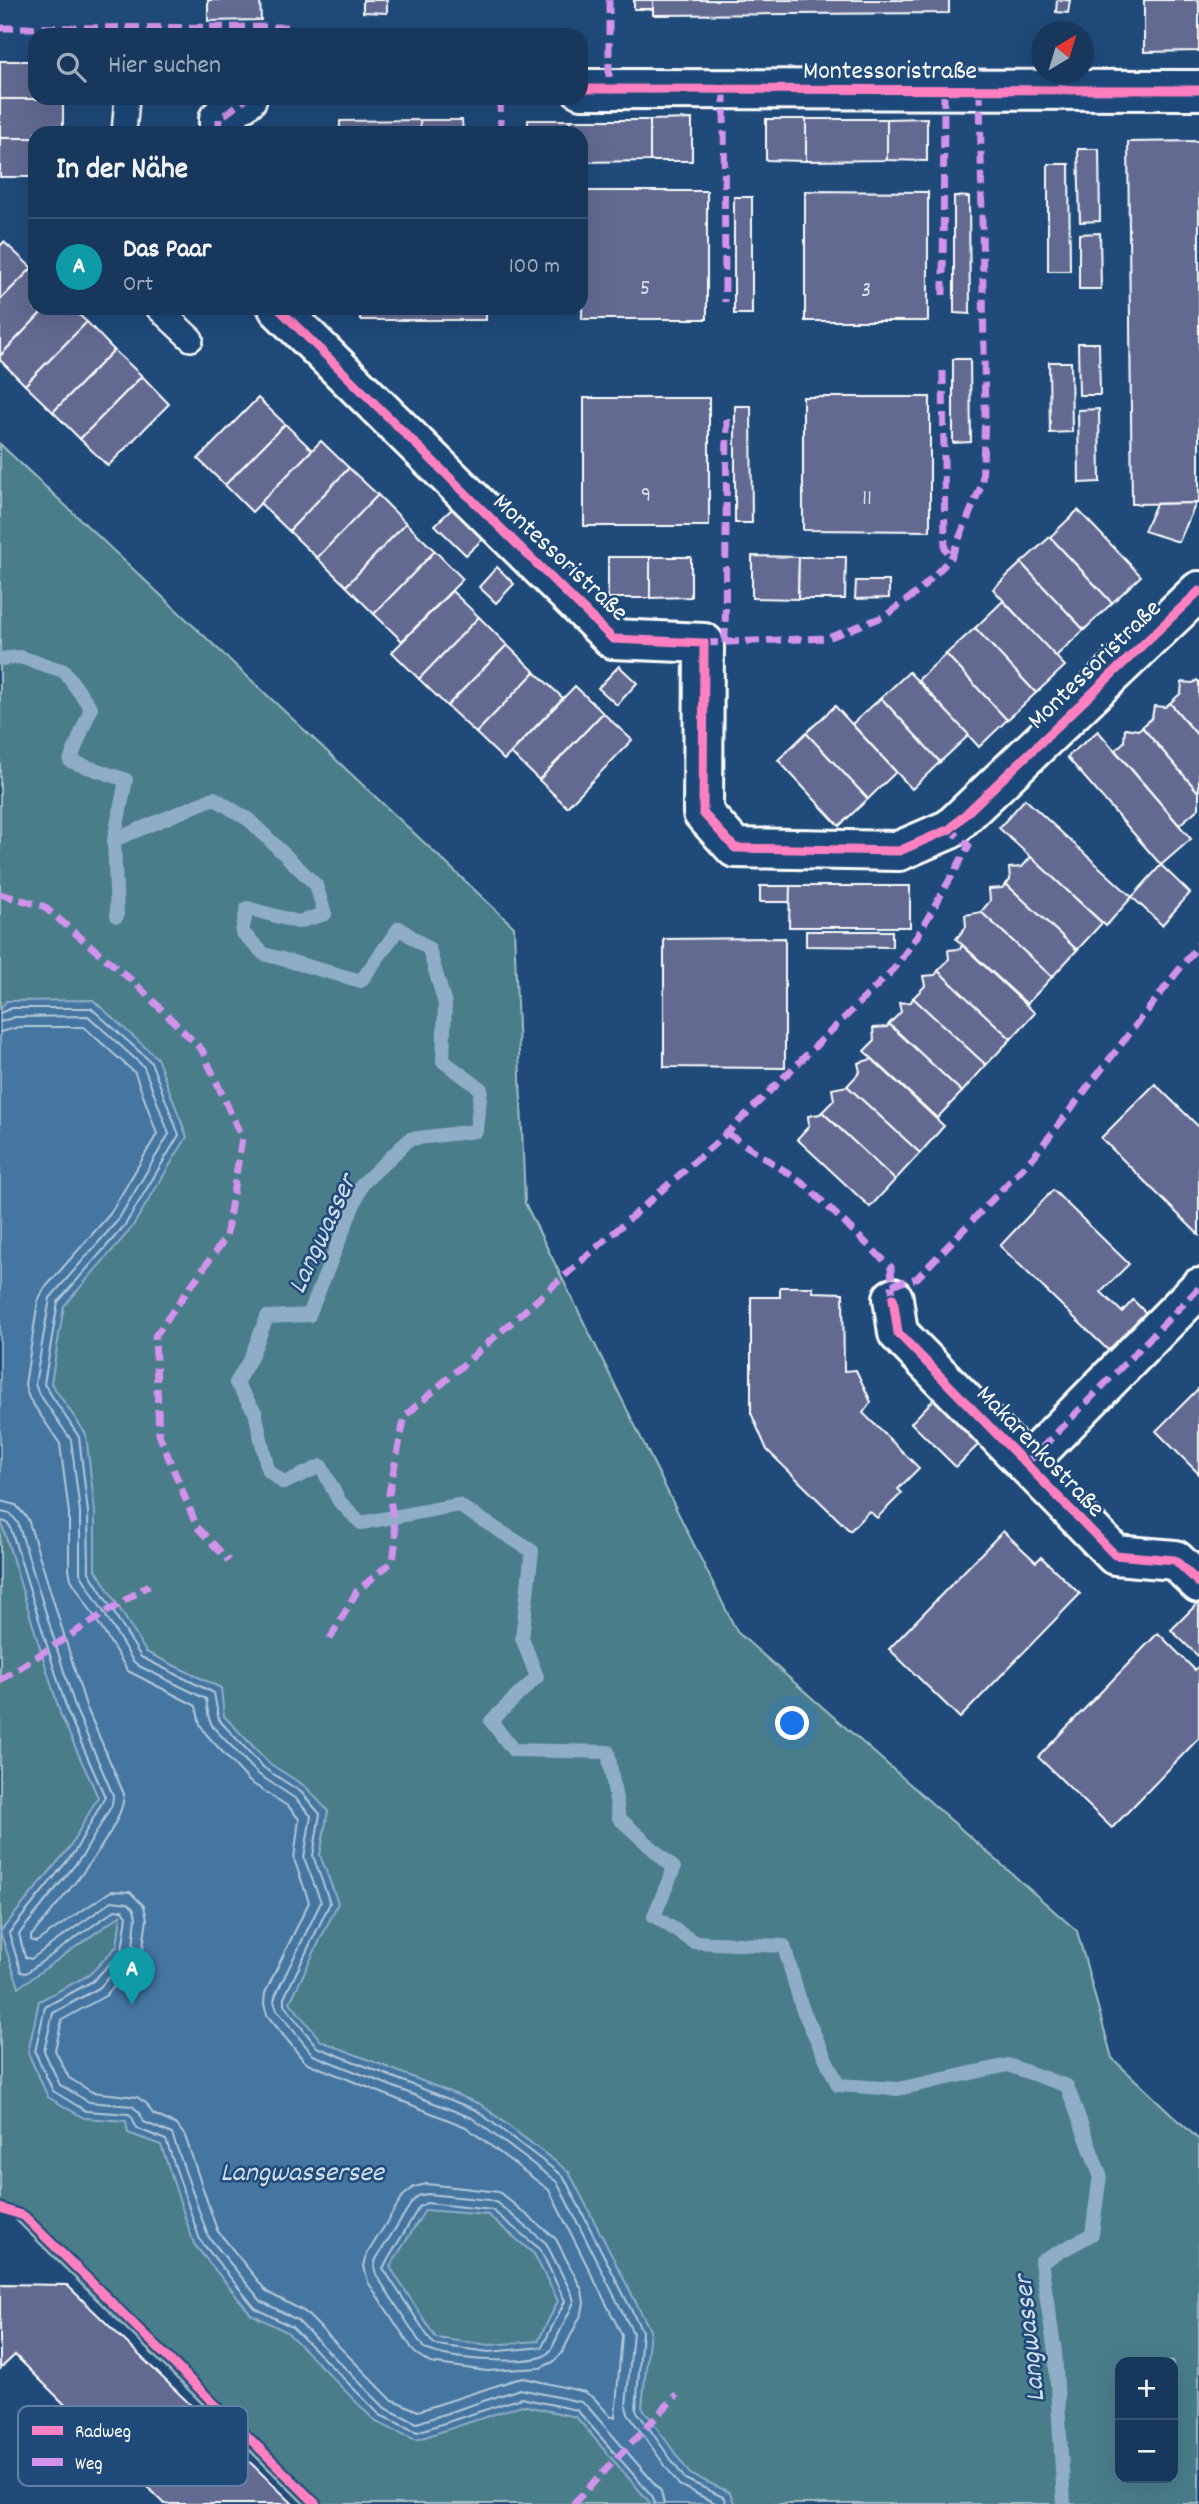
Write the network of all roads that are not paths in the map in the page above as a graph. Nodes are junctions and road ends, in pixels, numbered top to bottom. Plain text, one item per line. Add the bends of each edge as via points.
1 (588, 89) edge
2 (1199, 90) edge
3 (126, 105) edge
4 (238, 105) edge
5 (125, 126) edge
6 (219, 126) edge
7 (165, 315) edge
8 (285, 315) edge
9 (191, 339) dead end
10 (1199, 591) edge
11 (1199, 1288) edge
12 (892, 1298) dead end
13 (1027, 1463) junction
14 (1199, 1583) edge

1 - 2 street, Montessoristraße
3 - 5 lane
4 - 6 street via 219,119
7 - 9 lane
8 - 10 street, Montessoristraße via 613,639 704,643 703,813 735,848 900,851 950,829
11 - 13 street, Makarenkostraße
12 - 13 street, Makarenkostraße via 898,1333
13 - 14 street, Makarenkostraße via 1115,1555 1175,1560

